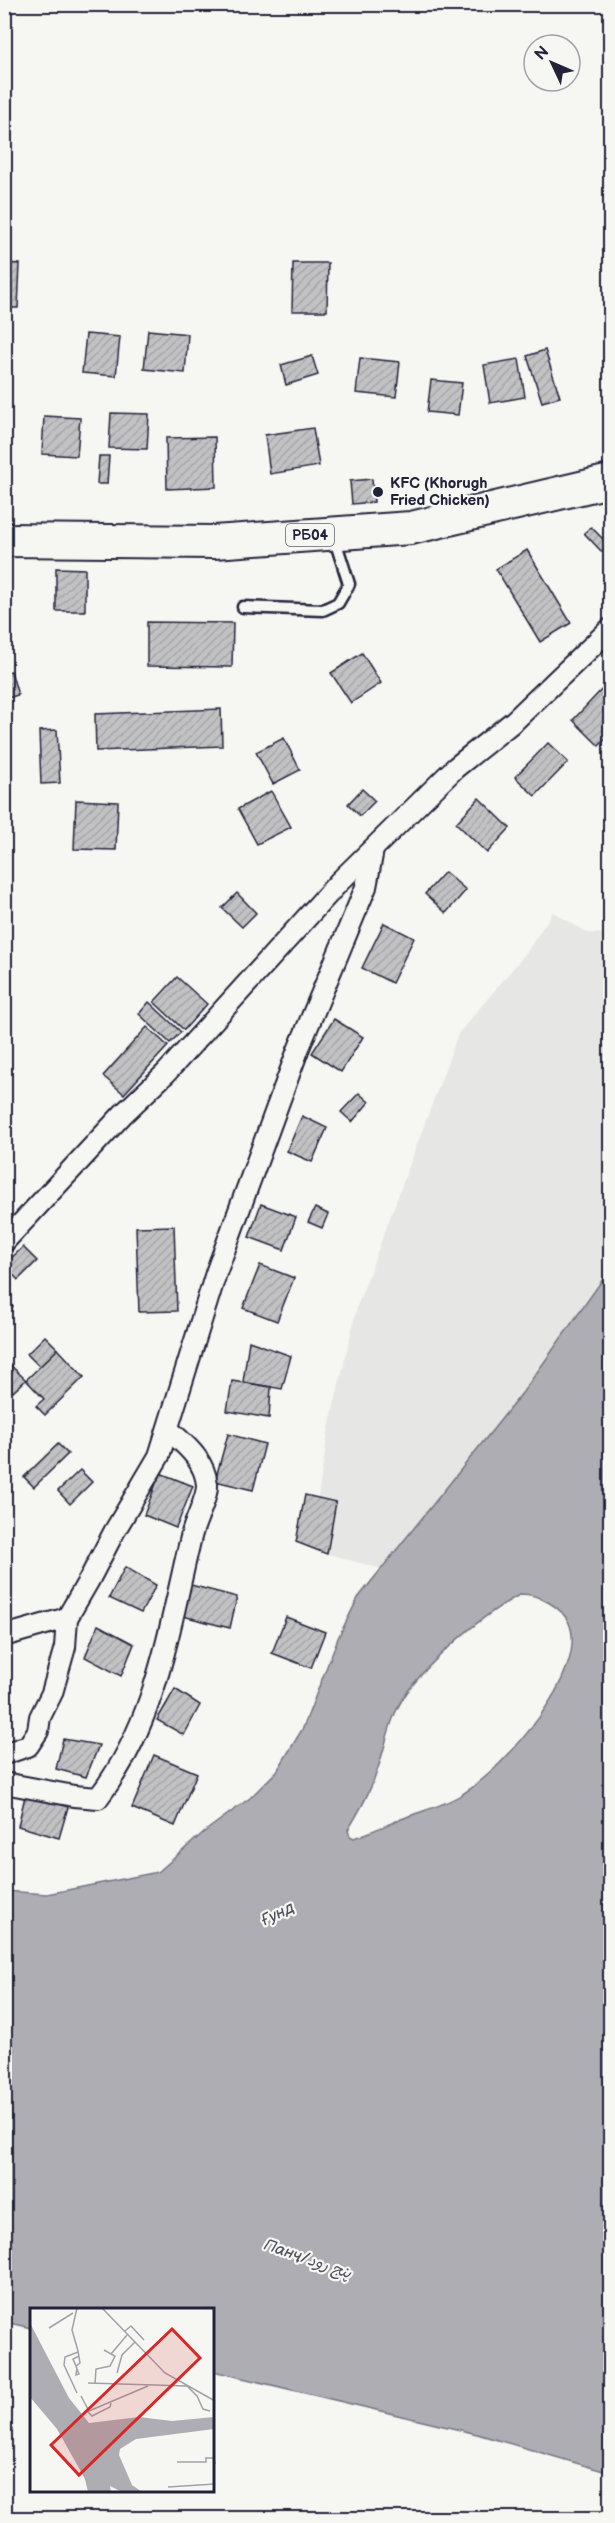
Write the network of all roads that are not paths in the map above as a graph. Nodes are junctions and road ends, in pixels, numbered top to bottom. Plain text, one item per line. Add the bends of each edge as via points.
1 (610, 482) edge
2 (333, 533) junction
3 (4, 540) edge
4 (243, 607) dead end
5 (610, 629) edge
6 (373, 850) junction
7 (4, 1242) edge
8 (169, 1430) junction
9 (67, 1618) junction
10 (4, 1636) edge
11 (4, 1754) edge
12 (4, 1783) edge

1 - 2 main road, РБ04 via 411,528
2 - 3 main road, РБ04 via 213,542
2 - 4 lane via 349,584 338,603 323,610
5 - 6 street via 514,721 455,768
6 - 7 street
6 - 8 street via 366,887 298,1050 216,1273
8 - 9 street via 159,1456
8 - 12 street via 203,1464 207,1487 192,1533 166,1650 148,1709 131,1746 98,1798
9 - 10 street
9 - 11 street via 65,1647 38,1731 28,1746

